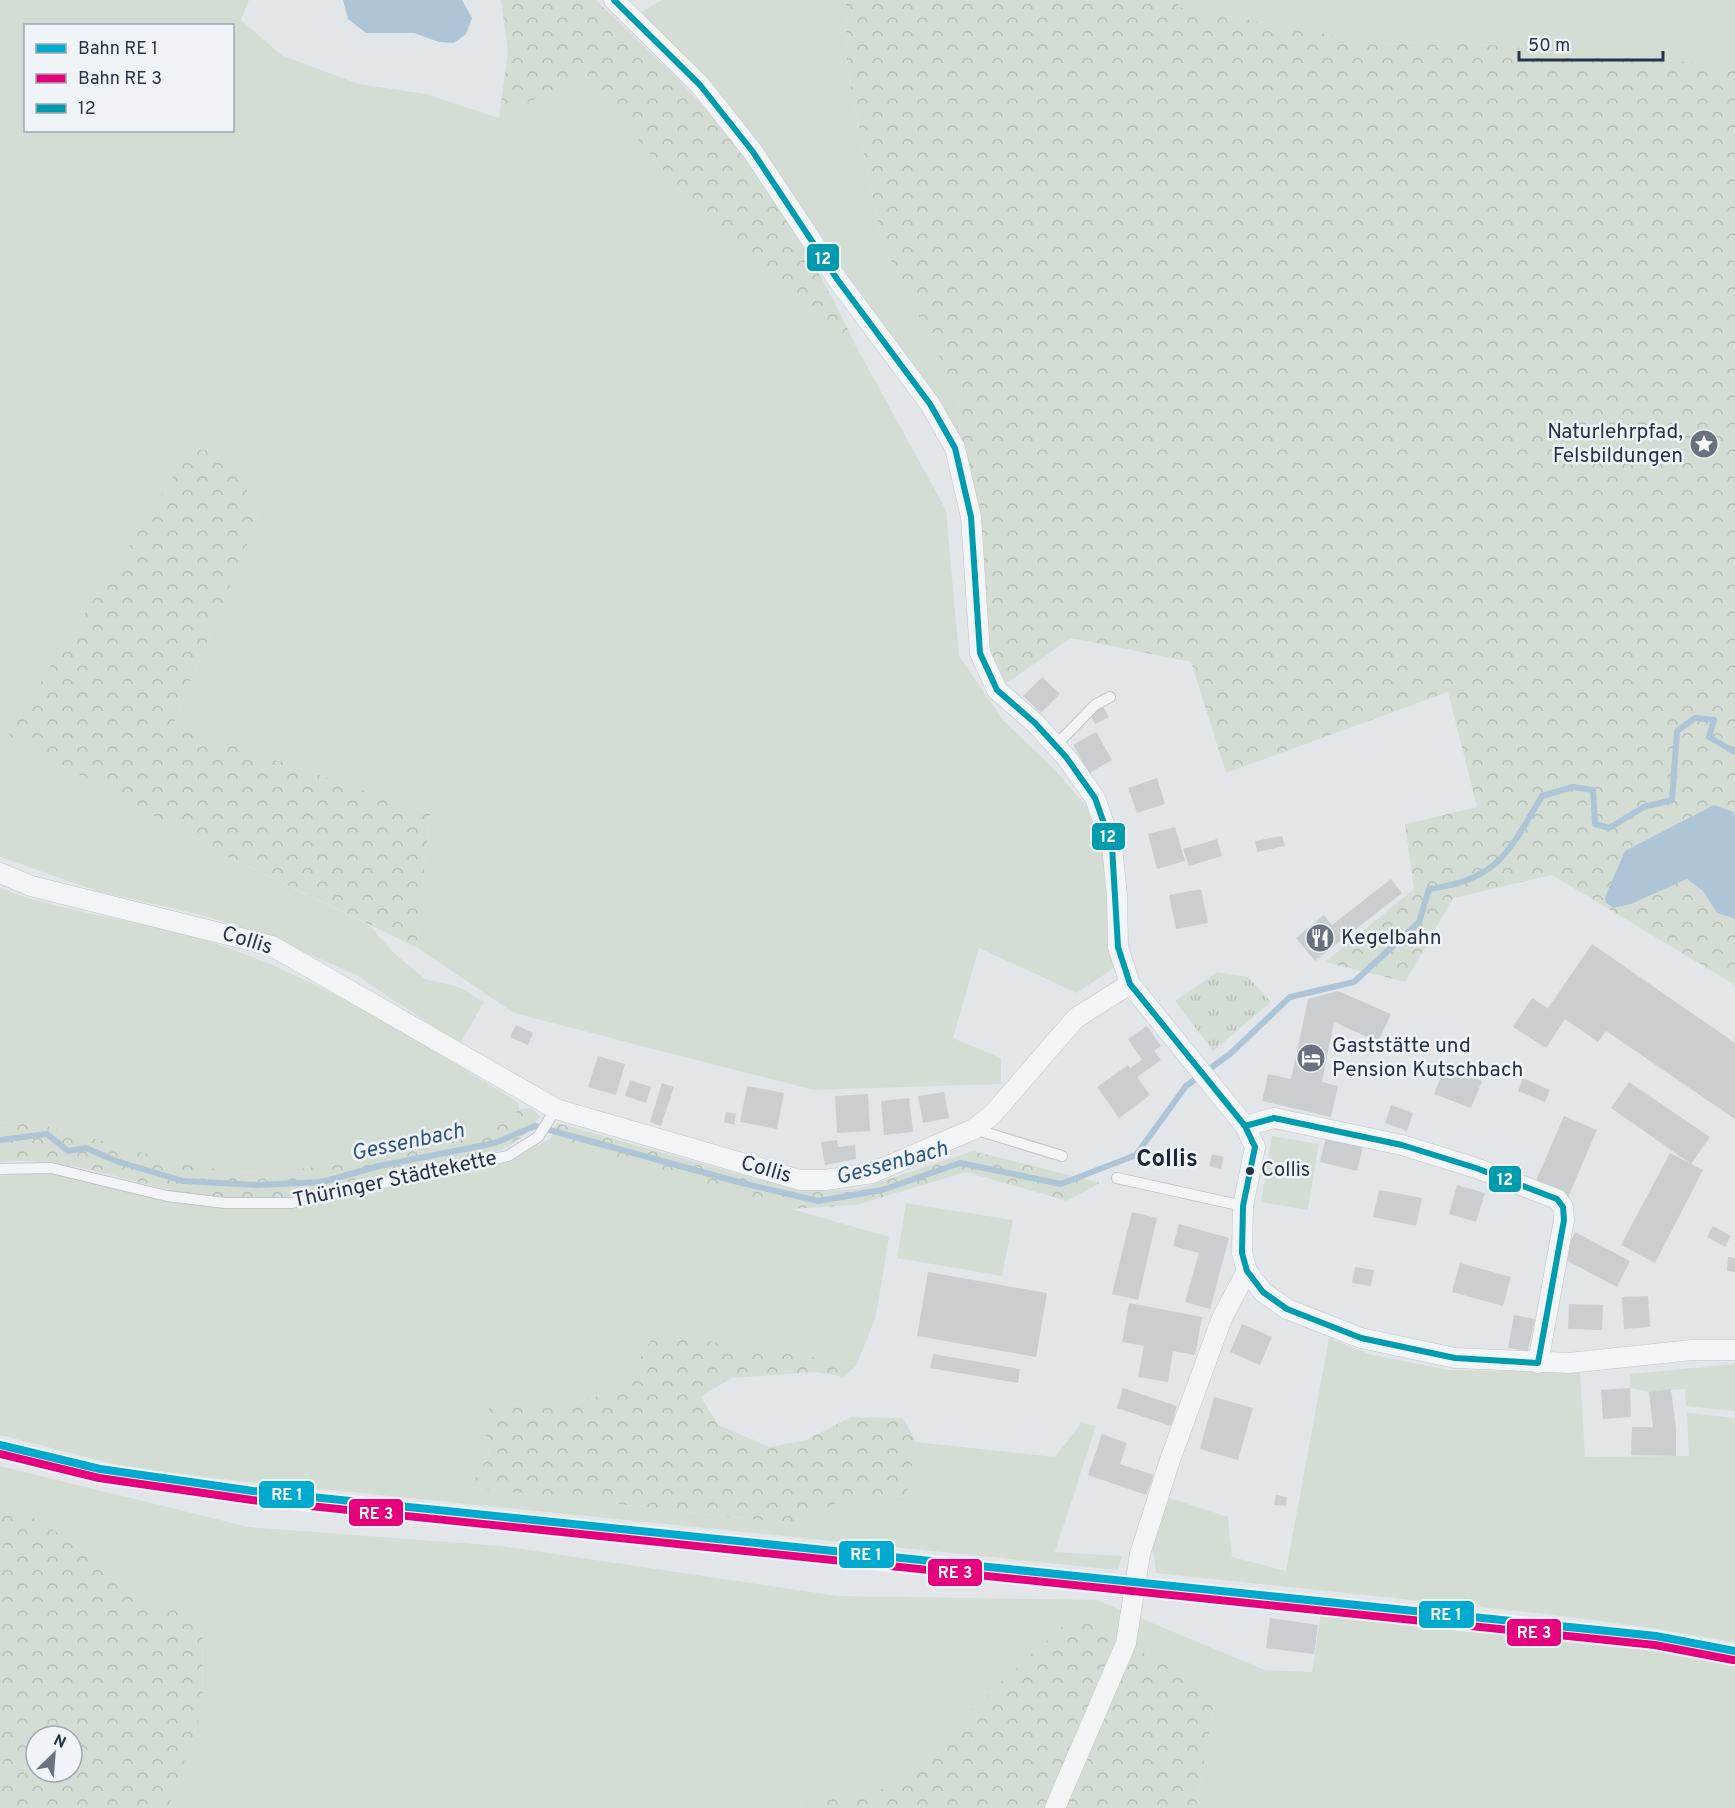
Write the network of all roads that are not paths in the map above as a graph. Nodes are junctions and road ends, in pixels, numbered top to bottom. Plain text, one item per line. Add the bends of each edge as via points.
1 (614, 0) edge
2 (1110, 697) dead end
3 (1055, 746) junction
4 (0, 873) edge
5 (1130, 984) junction
6 (553, 1114) junction
7 (1245, 1126) junction
8 (974, 1130) junction
9 (1062, 1156) dead end
10 (0, 1169) edge
11 (1117, 1178) dead end
12 (1243, 1206) junction
13 (1247, 1271) junction
14 (1735, 1350) edge
15 (1538, 1363) junction
16 (1055, 1808) edge

1 - 3 street via 700,85 753,152 837,279 930,404 955,448 971,517 980,653 997,690
2 - 3 lane via 1095,705
3 - 5 street via 1095,798 1112,846 1118,947
4 - 6 street, Collis via 31,886 272,946 472,1062
5 - 7 street
5 - 8 street, Collis via 1076,1018 992,1115
6 - 8 street, Collis via 800,1180 872,1173
6 - 10 lane, Thüringer Städtekette via 538,1137 508,1156 292,1203 225,1203 168,1196 51,1168
7 - 12 street via 1255,1147
7 - 15 street via 1274,1118 1391,1143 1476,1168 1557,1199 1563,1207 1564,1220
8 - 9 lane
11 - 12 lane
12 - 13 street via 1242,1253
13 - 15 street via 1263,1292 1287,1309 1361,1338 1455,1358
13 - 16 street via 1222,1318 1140,1554 1126,1643
14 - 15 street

